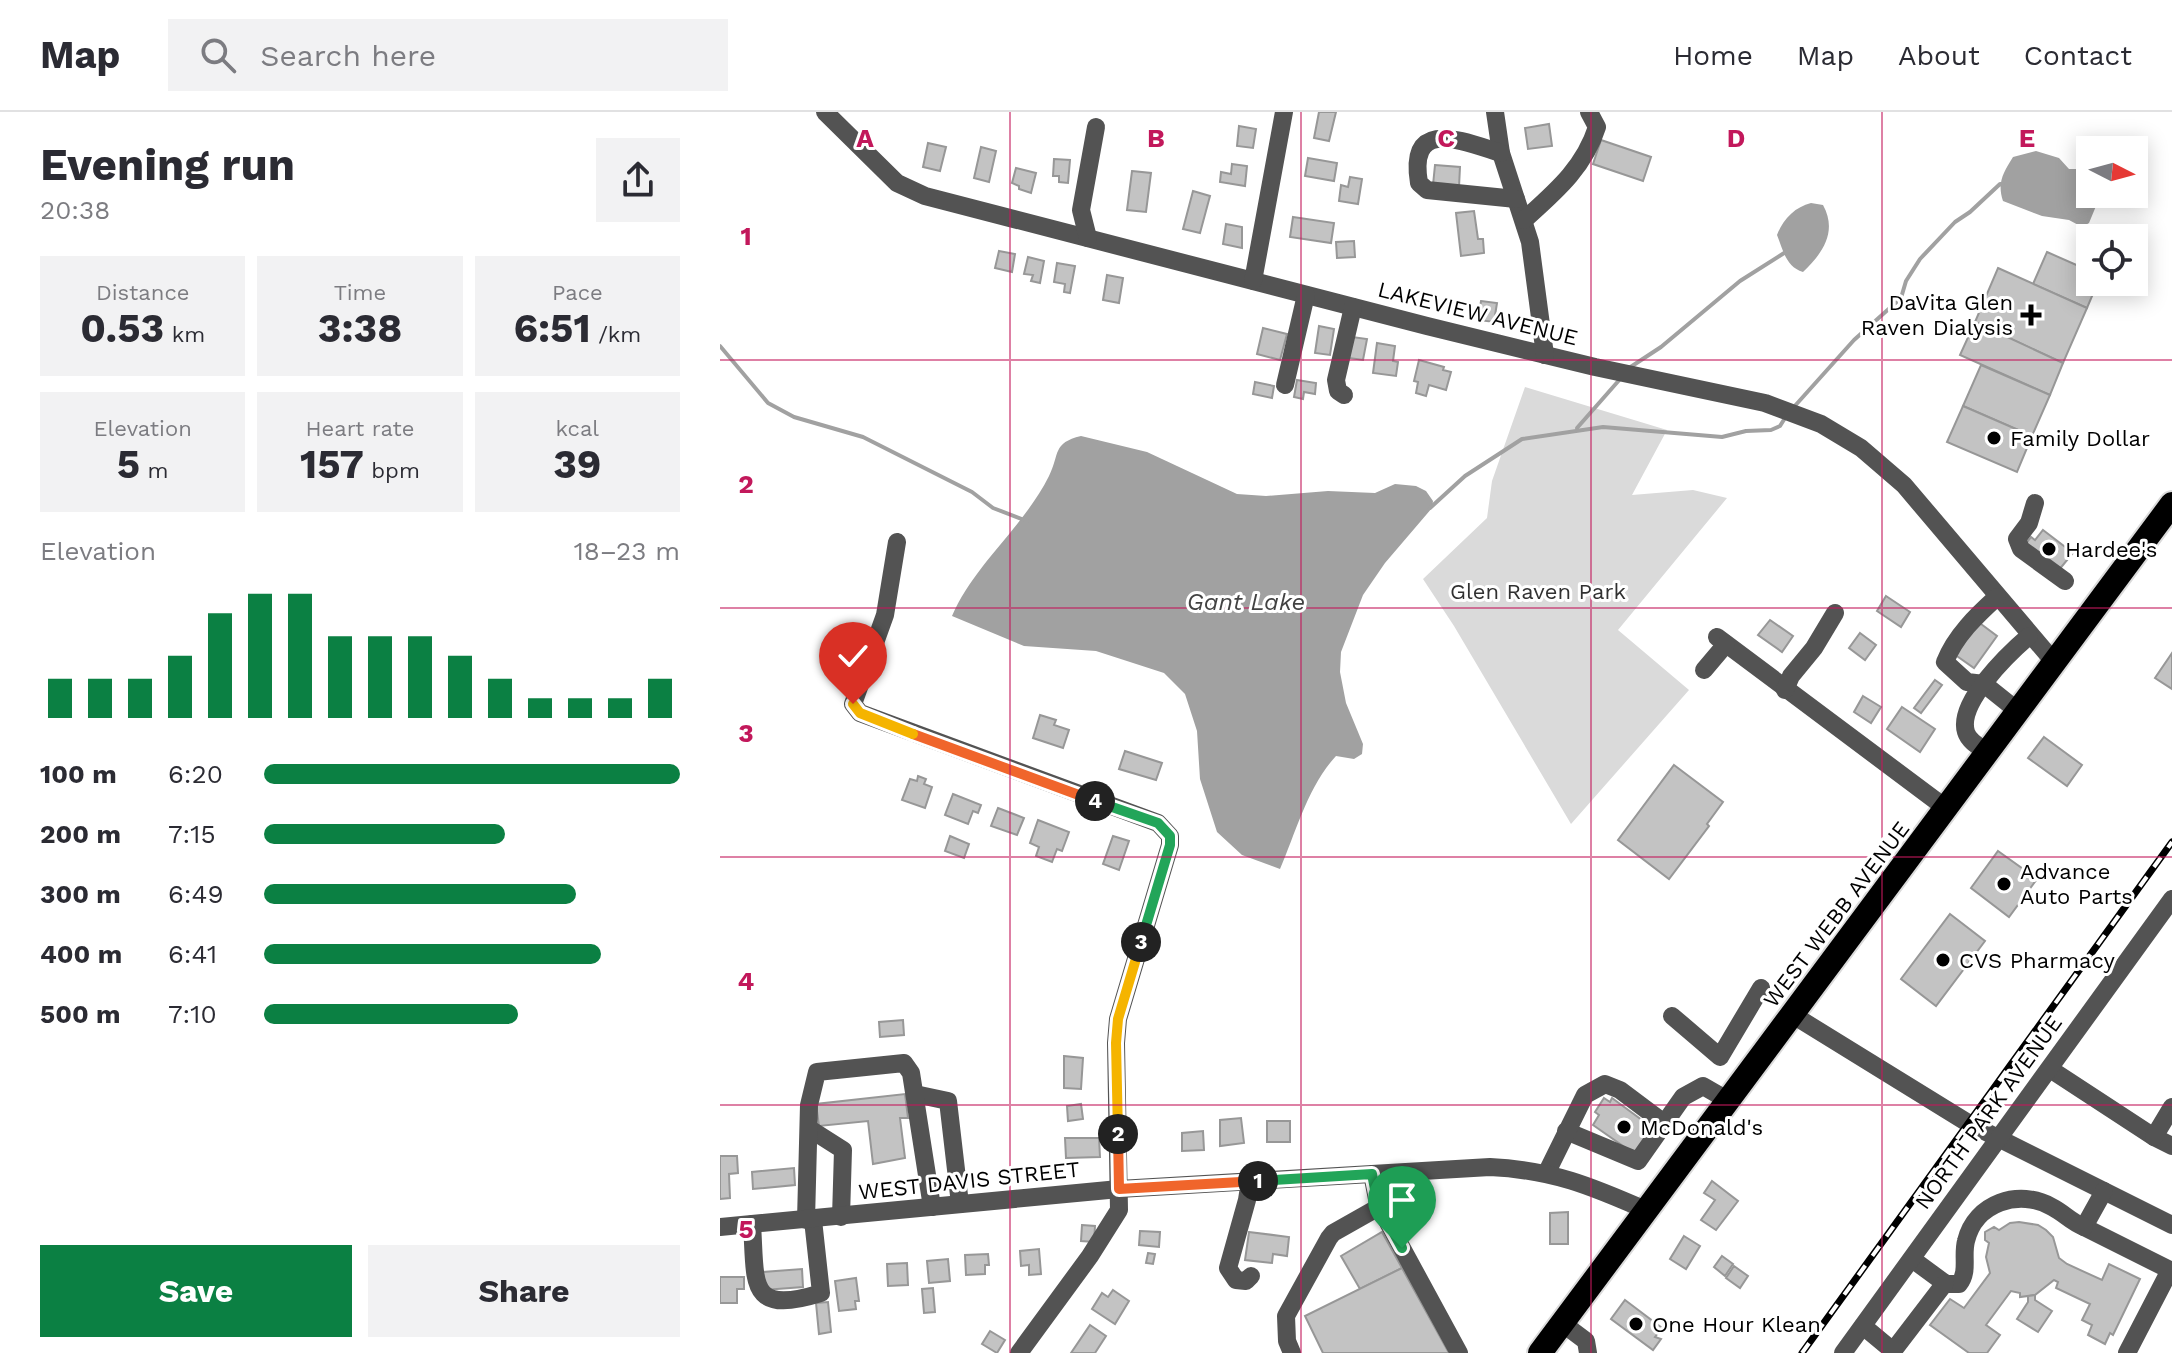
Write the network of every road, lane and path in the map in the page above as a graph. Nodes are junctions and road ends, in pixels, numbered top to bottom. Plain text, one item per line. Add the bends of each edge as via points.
1 (825, 112) edge
2 (1284, 112) edge
3 (1495, 112) edge
4 (1589, 112) edge
5 (1096, 127) dead end
6 (1501, 153) junction
7 (1516, 199) junction
8 (1524, 220) junction
9 (1088, 238) junction
10 (1253, 281) junction
11 (1306, 295) junction
12 (1353, 307) junction
13 (1545, 355) junction
14 (1285, 385) dead end
15 (1344, 395) dead end
16 (2035, 503) dead end
17 (2172, 504) edge
18 (897, 542) dead end
19 (2065, 581) dead end
20 (1997, 597) junction
21 (1835, 613) dead end
22 (2029, 636) junction
23 (2055, 663) junction
24 (1704, 670) dead end
25 (1975, 683) junction
26 (1785, 690) junction
27 (2019, 712) junction
28 (1989, 753) junction
29 (1947, 809) junction
30 (2172, 899) edge
31 (1761, 988) dead end
32 (1793, 1015) junction
33 (1672, 1016) dead end
34 (1720, 1057) junction
35 (2050, 1069) junction
36 (1703, 1086) junction
37 (915, 1094) junction
38 (1729, 1101) junction
39 (2172, 1107) edge
40 (1664, 1123) junction
41 (810, 1129) junction
42 (1566, 1131) junction
43 (2154, 1137) junction
44 (1999, 1139) junction
45 (2172, 1146) edge
46 (1547, 1172) junction
47 (1372, 1174) junction
48 (1250, 1181) junction
49 (1119, 1189) junction
50 (2104, 1191) junction
51 (960, 1204) junction
52 (932, 1207) junction
53 (1379, 1207) junction
54 (1648, 1211) junction
55 (841, 1217) junction
56 (810, 1220) junction
57 (752, 1224) junction
58 (2172, 1225) edge
59 (720, 1227) edge
60 (2084, 1227) junction
61 (1912, 1259) junction
62 (1251, 1276) dead end
63 (1945, 1283) junction
64 (1562, 1323) junction
65 (1863, 1326) junction
66 (1885, 1350) edge
67 (1019, 1353) edge
68 (1292, 1353) edge
69 (1459, 1353) edge
70 (1540, 1353) edge
71 (1588, 1353) edge
72 (1843, 1353) edge
73 (2127, 1353) edge

1 - 9 street, LAKEVIEW AVENUE via 897,183 913,191
2 - 10 street
3 - 6 street
4 - 8 street via 1597,127 1591,146 1573,174
5 - 9 street via 1081,210
6 - 7 street
6 - 7 street via 1451,139 1426,141 1416,166 1419,183 1427,190
7 - 8 street
8 - 13 street
9 - 10 street, LAKEVIEW AVENUE
10 - 11 street, LAKEVIEW AVENUE
11 - 12 street, LAKEVIEW AVENUE
11 - 14 street
12 - 13 street, LAKEVIEW AVENUE
12 - 15 street via 1336,380
13 - 20 street, LAKEVIEW AVENUE via 1765,403 1821,424 1861,448 1904,485
16 - 19 street via 2017,539 2021,549
17 - 23 highway, WEST WEBB AVENUE
18 - 49 street via 885,615 853,704 860,713 1158,823 1170,836 1118,1019
20 - 22 street, LAKEVIEW AVENUE
20 - 25 street via 1976,616 1945,662
21 - 26 street
22 - 23 street, LAKEVIEW AVENUE
22 - 25 street
23 - 27 highway, WEST WEBB AVENUE
24 - 26 street via 1722,640
25 - 27 street
25 - 28 street via 1964,729 1969,740
26 - 29 street
27 - 28 highway, WEST WEBB AVENUE
28 - 29 highway, WEST WEBB AVENUE
29 - 32 highway, WEST WEBB AVENUE
30 - 35 street, NORTH PARK AVENUE
31 - 34 street
32 - 38 highway, WEST WEBB AVENUE
32 - 44 street
33 - 34 street
34 - 36 street
35 - 43 street
35 - 44 street, NORTH PARK AVENUE
36 - 38 street
36 - 40 street via 1683,1097
37 - 41 street via 904,1063 817,1072
37 - 51 street via 948,1101
37 - 52 street
38 - 54 highway, WEST WEBB AVENUE
39 - 43 street
40 - 42 street via 1638,1161
40 - 42 street via 1605,1084 1585,1095
41 - 55 street via 843,1150
41 - 56 street
42 - 46 street
43 - 45 street
44 - 50 street
44 - 61 street, NORTH PARK AVENUE
46 - 47 street, WEST DAVIS STREET via 1490,1167
46 - 54 street, WEST DAVIS STREET
47 - 48 street, WEST DAVIS STREET
47 - 53 street
48 - 49 street, WEST DAVIS STREET
48 - 62 street via 1228,1268 1236,1280
49 - 51 street, WEST DAVIS STREET
49 - 67 street via 1119,1210
50 - 58 street
50 - 60 street
51 - 52 street, WEST DAVIS STREET
52 - 55 street, WEST DAVIS STREET
53 - 68 street via 1329,1238 1286,1316
53 - 69 street
54 - 64 highway, WEST WEBB AVENUE
55 - 56 street, WEST DAVIS STREET
56 - 57 street, WEST DAVIS STREET
56 - 57 street via 821,1293 796,1301 761,1294
57 - 59 street, WEST DAVIS STREET
60 - 63 street via 2042,1203 1994,1203 1966,1241 1962,1281
60 - 73 street via 2170,1270
61 - 63 street
61 - 65 street, NORTH PARK AVENUE
63 - 66 street via 1893,1351
64 - 70 highway, WEST WEBB AVENUE
64 - 71 street via 1586,1341
65 - 66 street
65 - 72 street, NORTH PARK AVENUE

